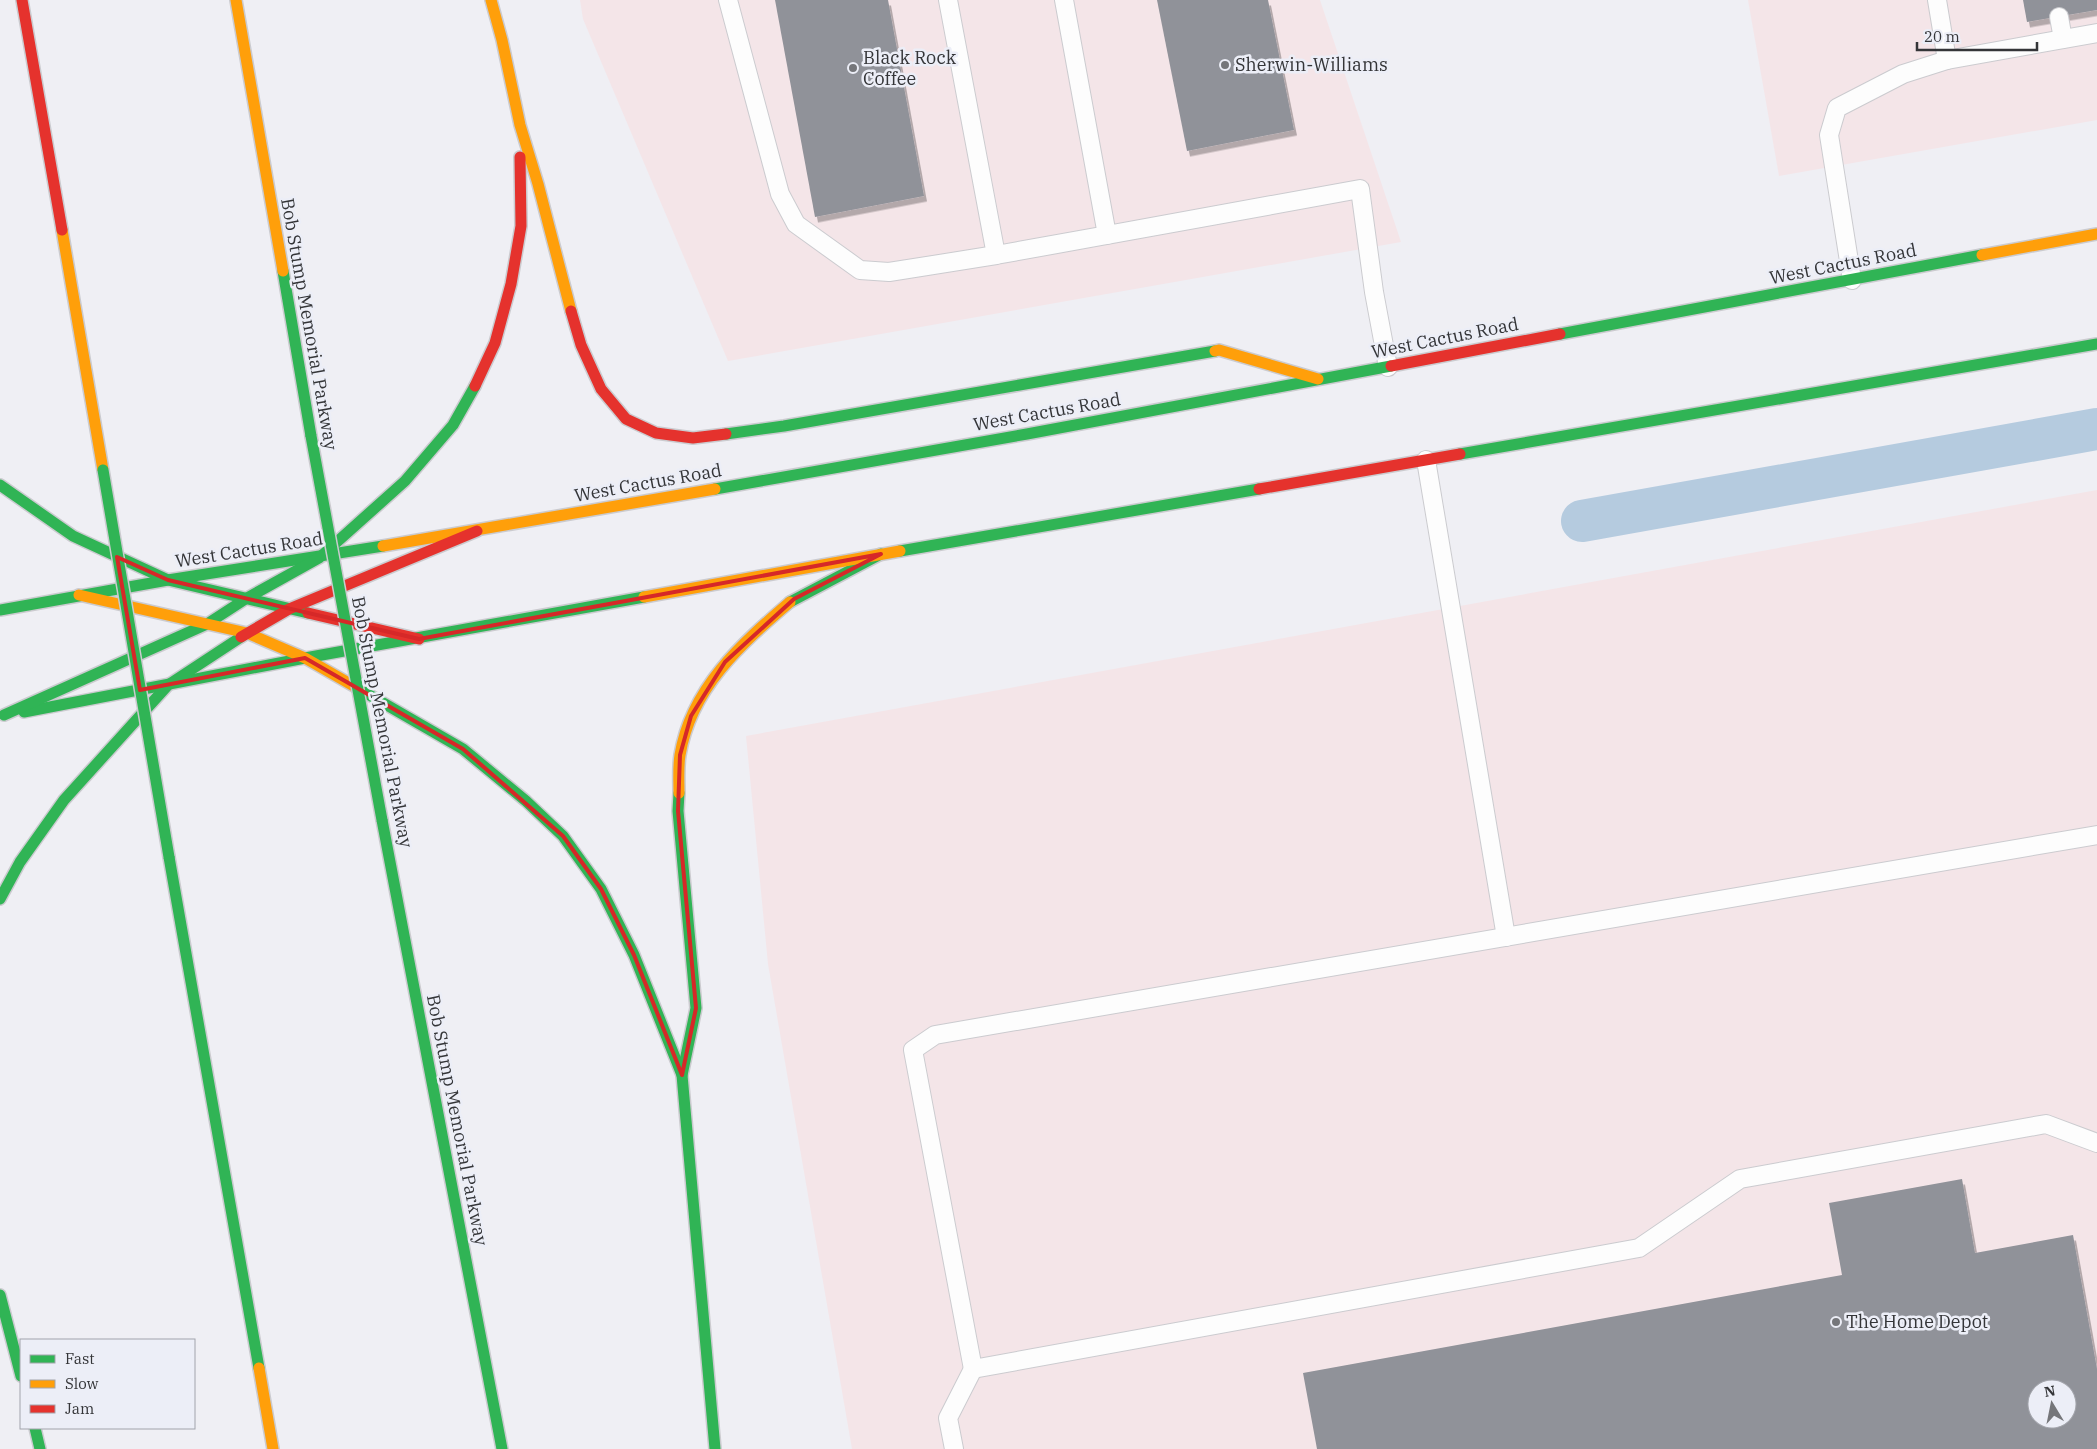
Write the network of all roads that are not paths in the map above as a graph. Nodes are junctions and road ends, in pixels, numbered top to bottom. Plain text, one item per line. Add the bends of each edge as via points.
1 (22, 0) edge
2 (236, 0) edge
3 (491, 0) edge
4 (728, 0) edge
5 (948, 0) edge
6 (1064, 0) edge
7 (1937, 0) edge
8 (2059, 17) dead end
9 (2097, 32) edge
10 (2063, 39) junction
11 (1947, 60) junction
12 (520, 125) junction
13 (2097, 234) edge
14 (1107, 235) junction
15 (996, 255) junction
16 (1852, 280) junction
17 (2097, 344) edge
18 (1388, 366) junction
19 (1318, 380) junction
20 (1426, 460) junction
21 (0, 485) edge
22 (477, 531) junction
23 (881, 554) junction
24 (319, 558) junction
25 (168, 580) junction
26 (79, 595) junction
27 (247, 598) junction
28 (289, 608) junction
29 (0, 610) edge
30 (207, 624) junction
31 (247, 633) junction
32 (419, 639) junction
33 (305, 658) junction
34 (168, 686) junction
35 (2, 715) edge
36 (2097, 835) edge
37 (0, 899) edge
38 (1506, 937) junction
39 (682, 1075) junction
40 (2097, 1143) edge
41 (0, 1295) edge
42 (973, 1369) junction
43 (20, 1372) edge
44 (35, 1429) edge
45 (40, 1449) edge
46 (273, 1449) edge
47 (502, 1449) edge
48 (715, 1449) edge
49 (954, 1449) edge

1 - 46 main road, bridge
2 - 47 main road, Bob Stump Memorial Parkway, bridge via 311,436
3 - 12 main road
4 - 15 lane via 780,194 796,224 860,270 889,272
5 - 15 lane
6 - 14 lane
7 - 11 lane
8 - 10 lane
9 - 10 lane
10 - 11 lane
11 - 16 lane via 1903,74 1837,108 1829,135
12 - 19 main road via 581,345 601,389 626,419 656,433 693,438 784,426 1219,350
12 - 24 main road via 521,226 509,293 495,343 478,382 452,425 405,482
13 - 16 main road, West Cactus Road
14 - 15 lane
14 - 18 lane via 1360,189
16 - 18 main road, West Cactus Road
17 - 20 main road
18 - 19 main road, West Cactus Road
19 - 22 main road, West Cactus Road
20 - 23 main road
20 - 38 lane
21 - 25 main road via 74,536
22 - 24 main road, West Cactus Road
22 - 28 main road
23 - 32 main road
23 - 39 main road via 794,599 756,631 712,678 691,716 680,755 678,811 696,1008
24 - 25 main road, West Cactus Road
24 - 27 main road
25 - 26 main road, West Cactus Road
25 - 27 main road
26 - 29 main road, West Cactus Road
26 - 30 main road
27 - 28 main road
27 - 30 main road
28 - 31 main road
28 - 32 main road
30 - 31 main road
30 - 35 main road
31 - 33 main road
31 - 34 main road
32 - 33 main road
33 - 34 main road
33 - 39 main road via 463,749 526,801 562,836 601,889 634,955
34 - 35 main road
34 - 37 main road via 64,800 20,862
36 - 38 lane
38 - 42 lane via 936,1035 913,1050
39 - 48 main road
40 - 42 lane via 2046,1124 1740,1179 1639,1248
41 - 43 main road
42 - 49 lane via 948,1418
44 - 45 main road

